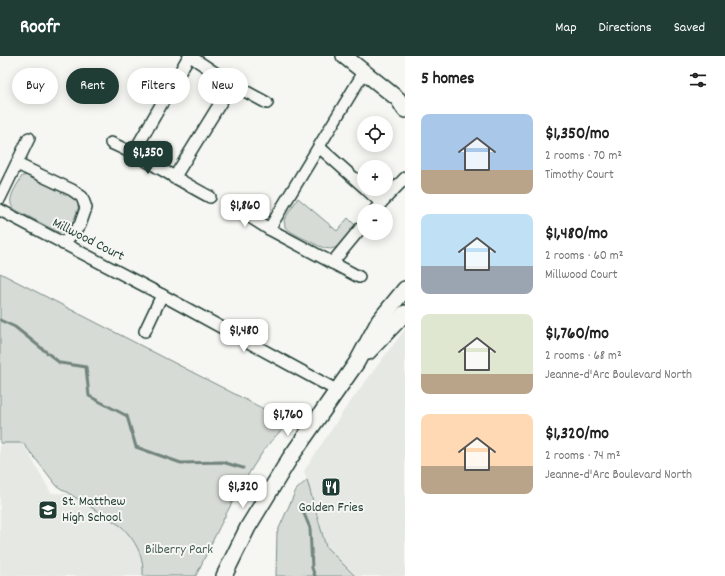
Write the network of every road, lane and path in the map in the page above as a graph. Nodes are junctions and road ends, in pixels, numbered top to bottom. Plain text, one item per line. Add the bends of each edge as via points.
1 (190, 56) edge
2 (344, 56) edge
3 (208, 68) edge
4 (364, 72) junction
5 (248, 93) edge
6 (267, 103) dead end
7 (220, 104) edge
8 (403, 104) edge
9 (29, 138) dead end
10 (112, 142) dead end
11 (319, 147) junction
12 (134, 152) junction
13 (16, 164) junction
14 (174, 178) junction
15 (405, 178) edge
16 (357, 181) edge
17 (210, 197) dead end
18 (0, 198) edge
19 (381, 204) edge
20 (234, 207) dead end
21 (0, 210) edge
22 (269, 229) junction
23 (357, 233) edge
24 (63, 244) junction
25 (332, 263) junction
26 (359, 277) dead end
27 (405, 289) edge
28 (162, 295) junction
29 (405, 313) edge
30 (145, 331) dead end
31 (357, 362) junction
32 (338, 391) junction
33 (224, 576) edge

1 - 3 street
1 - 12 street
2 - 4 main road
4 - 8 main road
4 - 11 street
5 - 6 street
7 - 14 street
9 - 13 street
10 - 12 street
11 - 16 street
11 - 22 street
12 - 14 street
13 - 18 street
13 - 24 street via 82,197 86,208 80,225
14 - 17 street
15 - 19 street
20 - 22 street
21 - 24 street, Millwood Court
22 - 25 street
23 - 25 street
24 - 28 street, Millwood Court
25 - 26 street
27 - 31 main road via 379,321
28 - 30 street
28 - 32 street, Millwood Court
29 - 31 main road
31 - 32 main road
32 - 33 main road via 290,458 248,527

